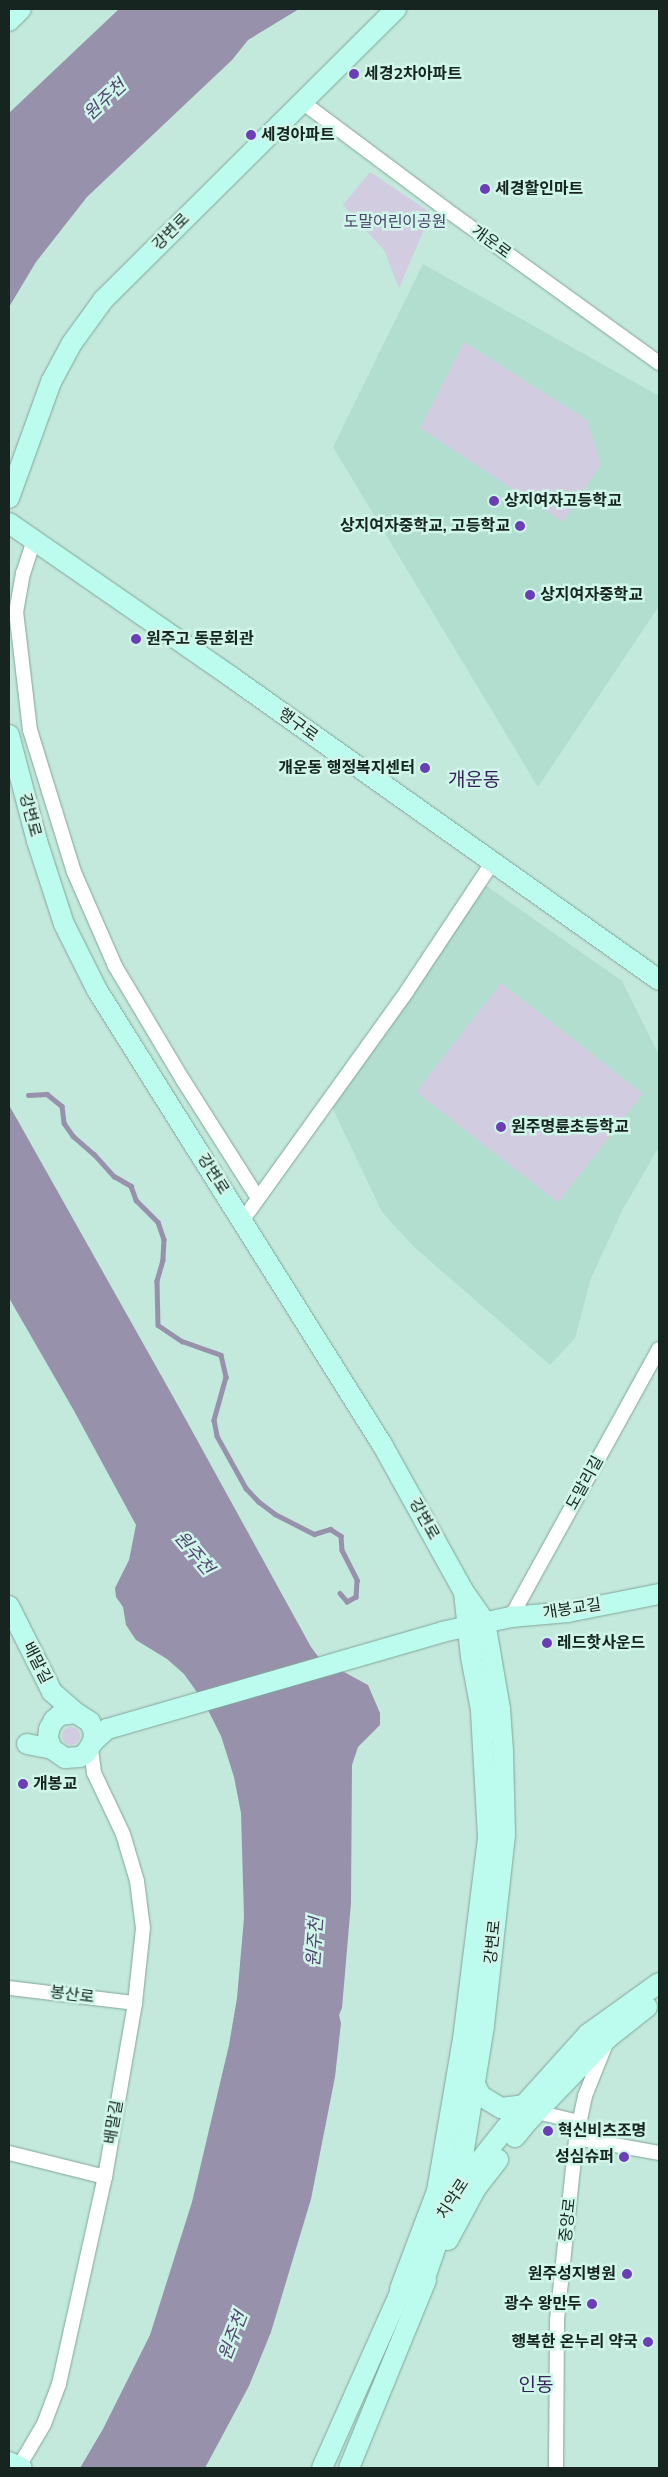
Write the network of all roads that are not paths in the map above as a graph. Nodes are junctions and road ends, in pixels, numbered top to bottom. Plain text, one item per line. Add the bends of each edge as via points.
1 (21, 9) edge
2 (396, 9) edge
3 (9, 21) edge
4 (301, 101) junction
5 (659, 363) edge
6 (9, 498) edge
7 (9, 523) edge
8 (34, 540) junction
9 (12, 612) edge
10 (9, 735) edge
11 (492, 864) junction
12 (659, 980) edge
13 (258, 1198) junction
14 (242, 1221) junction
15 (659, 1349) edge
16 (659, 1594) edge
17 (9, 1606) edge
18 (511, 1617) junction
19 (476, 1624) junction
20 (52, 1692) junction
21 (51, 1724) junction
22 (91, 1731) junction
23 (18, 1746) edge
24 (59, 1754) junction
25 (94, 1773) junction
26 (659, 1983) edge
27 (9, 1988) edge
28 (659, 1999) edge
29 (135, 2003) junction
30 (608, 2038) junction
31 (474, 2084) junction
32 (530, 2108) junction
33 (579, 2122) junction
34 (576, 2138) junction
35 (9, 2153) edge
36 (659, 2153) edge
37 (105, 2177) junction
38 (455, 2192) junction
39 (410, 2290) junction
40 (17, 2466) edge
41 (322, 2468) edge
42 (348, 2468) edge
43 (556, 2468) edge

1 - 3 street
2 - 4 street, 강변로
4 - 5 street, 개운로 via 414,187
4 - 6 street, 강변로 via 104,299 72,343 51,382
7 - 8 street, 행구로
8 - 9 street
8 - 11 street, 행구로
9 - 13 street via 30,730 74,872 115,966
10 - 14 street, 강변로 via 37,841 64,924 97,990
11 - 12 street, 행구로
11 - 13 street via 407,991
13 - 14 street
14 - 19 street, 강변로 via 383,1446 464,1592
15 - 18 street, 도말리길
16 - 18 street, 개봉교길 via 568,1612
17 - 20 street, 배말길
18 - 19 street, 개봉교길
19 - 22 street, 개봉교길
19 - 31 street, 강변로 via 500,1709 505,1835 484,2026
19 - 39 street, 강변로 via 488,1838 463,2039 437,2191
20 - 21 street
20 - 22 street
21 - 22 street via 68,1713
21 - 23 street
21 - 24 street via 48,1739
22 - 24 street via 80,1757
22 - 25 street, 배말길
23 - 24 street
24 - 25 street
25 - 29 street, 배말길 via 123,1834 137,1881 143,1928
26 - 32 street, 치악로 via 588,2034
27 - 29 street, 봉산로
28 - 30 street, 치악로
29 - 37 street, 배말길
30 - 32 street, 치악로
30 - 33 street, 중앙로 via 585,2096
31 - 32 street via 481,2096 501,2108
31 - 38 street, 강변로
32 - 33 street
32 - 38 street, 치악로
32 - 39 street, 치악로
33 - 34 street, 중앙로
34 - 36 street
34 - 43 street, 중앙로 via 558,2320
35 - 37 street
37 - 40 street, 배말길 via 59,2384 44,2424
38 - 39 street, 치악로
39 - 41 street, 치악로
39 - 42 street, 치악로

